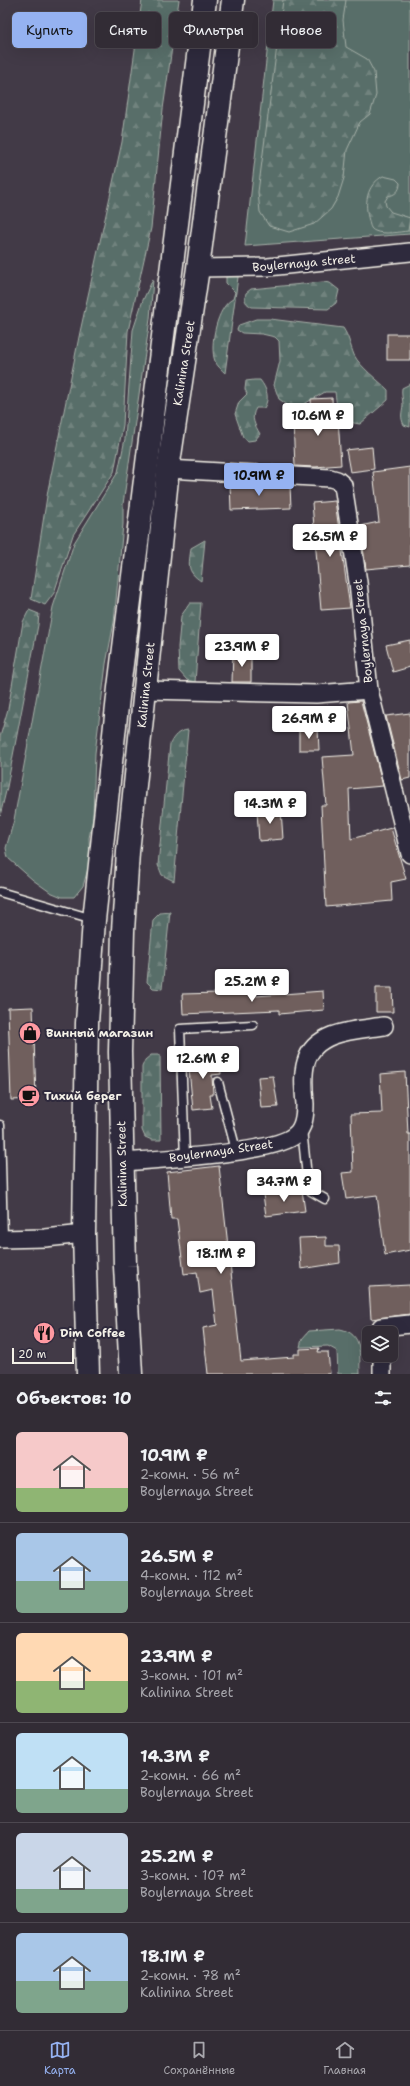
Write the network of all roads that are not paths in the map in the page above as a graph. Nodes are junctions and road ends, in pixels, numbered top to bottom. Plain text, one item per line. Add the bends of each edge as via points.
1 (205, 0) edge
2 (233, 0) edge
3 (410, 252) edge
4 (198, 268) junction
5 (168, 469) junction
6 (146, 690) junction
7 (369, 690) junction
8 (410, 854) edge
9 (0, 892) edge
10 (94, 920) junction
11 (253, 1025) dead end
12 (384, 1026) dead end
13 (218, 1082) dead end
14 (86, 1108) junction
15 (121, 1116) junction
16 (0, 1125) edge
17 (302, 1126) junction
18 (236, 1150) junction
19 (185, 1157) junction
20 (122, 1162) junction
21 (325, 1199) dead end
22 (84, 1234) junction
23 (2, 1238) edge
24 (410, 1324) edge
25 (391, 1326) edge
26 (382, 1362) edge
27 (88, 1374) edge
28 (131, 1374) edge
29 (382, 1374) edge

1 - 10 highway, Kalinina Street via 119,688
2 - 4 highway, Kalinina Street
3 - 4 street, Boylernaya street via 268,267
4 - 5 highway, Kalinina Street
5 - 6 highway, Kalinina Street
5 - 7 street, Boylernaya Street via 330,478 343,485 358,582
6 - 7 street via 316,694
6 - 15 highway, Kalinina Street via 128,852 123,931
7 - 8 street, Boylernaya Street
9 - 10 lane
10 - 14 highway, Kalinina Street via 87,1023
11 - 19 lane via 180,1029
12 - 17 street via 336,1034 324,1040 310,1053 304,1074 305,1110
13 - 18 lane
14 - 15 highway via 93,1098 108,1096
14 - 22 highway, Kalinina Street
15 - 20 highway, Kalinina Street
16 - 23 lane
17 - 18 street, Boylernaya Street via 290,1140
17 - 21 lane via 308,1186
18 - 19 street, Boylernaya Street
19 - 20 street, Boylernaya Street
20 - 28 highway, Kalinina Street
22 - 23 street via 45,1238
22 - 27 highway, Kalinina Street
24 - 25 street
26 - 29 street

